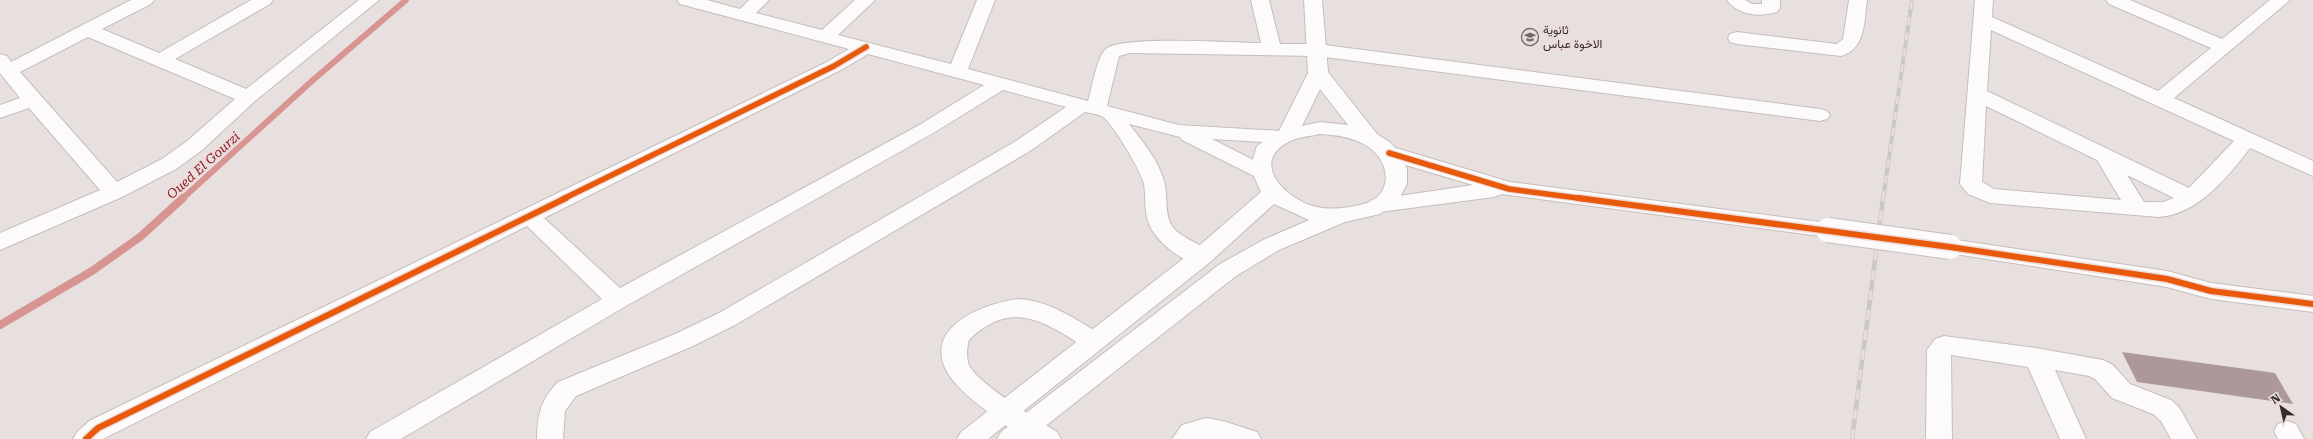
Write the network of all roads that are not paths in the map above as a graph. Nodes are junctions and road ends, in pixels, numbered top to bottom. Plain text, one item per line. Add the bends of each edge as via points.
1 (145, 0) edge
2 (264, 0) edge
3 (370, 0) edge
4 (686, 0) edge
5 (760, 0) edge
6 (866, 0) edge
7 (986, 0) edge
8 (1260, 0) edge
9 (1313, 0) edge
10 (1736, 0) edge
11 (1771, 0) edge
12 (1858, 0) edge
13 (2116, 0) edge
14 (2281, 0) edge
15 (1983, 10) edge
16 (742, 16) junction
17 (88, 30) junction
18 (825, 37) junction
19 (1737, 38) dead end
20 (866, 47) junction
21 (2225, 47) junction
22 (1272, 49) junction
23 (1317, 50) junction
24 (160, 60) junction
25 (4, 66) edge
26 (956, 72) junction
27 (1318, 73) junction
28 (1000, 84) junction
29 (1978, 94) junction
30 (248, 97) junction
31 (32, 100) junction
32 (2160, 100) junction
33 (1096, 109) junction
34 (0, 112) edge
35 (1820, 115) dead end
36 (1179, 131) junction
37 (1284, 135) junction
38 (1369, 138) junction
39 (2246, 140) junction
40 (1388, 153) junction
41 (2105, 156) junction
42 (2313, 169) edge
43 (1260, 172) junction
44 (1509, 189) junction
45 (114, 192) junction
46 (1272, 194) junction
47 (2190, 197) junction
48 (1380, 205) junction
49 (2137, 209) junction
50 (1340, 216) junction
51 (530, 217) junction
52 (0, 242) edge
53 (1201, 257) junction
54 (2312, 293) edge
55 (618, 300) junction
56 (1094, 341) junction
57 (2036, 357) junction
58 (1006, 411) junction
59 (1028, 435) edge
60 (86, 439) edge
61 (379, 439) edge
62 (550, 439) edge
63 (970, 439) edge
64 (1185, 439) edge
65 (1248, 439) edge
66 (1939, 439) edge
67 (2073, 439) edge
68 (2184, 439) edge

1 - 17 street
2 - 24 street
3 - 30 street
4 - 16 street
5 - 16 street
6 - 18 street
7 - 26 street
8 - 22 street
9 - 23 street
10 - 11 street via 1742,6 1765,10 1771,8
12 - 19 street via 1852,41 1841,50
13 - 21 street
14 - 21 street
15 - 29 street
15 - 32 street
16 - 18 street
17 - 24 street
17 - 25 street
18 - 20 street
20 - 26 street
20 - 51 street via 834,66
21 - 32 street
22 - 23 street
22 - 33 street via 1120,49 1110,56
23 - 27 street
23 - 35 street
24 - 30 street
25 - 31 street
26 - 28 street
27 - 37 street
27 - 38 street
28 - 33 street
28 - 55 street via 928,128
29 - 41 street
29 - 49 street via 1971,184 1976,189 1990,196
30 - 45 street via 188,150 151,174
31 - 34 street
31 - 45 street
32 - 39 street
33 - 36 street
33 - 53 street via 1146,164 1156,188 1158,218 1162,229 1172,239
33 - 62 street via 1023,146 727,319 568,389 556,399 551,410
36 - 37 street
36 - 43 street
37 - 38 street via 1303,129 1337,128
37 - 43 street via 1268,146 1261,158
38 - 40 street
39 - 42 street
39 - 47 street via 2227,164
40 - 44 street
40 - 48 street via 1398,171 1395,189
41 - 47 street
41 - 49 street
43 - 46 street
44 - 48 street
44 - 54 street, bridge via 1950,247 2167,279 2211,291
45 - 52 street
46 - 50 street via 1290,206 1314,214
46 - 53 street
47 - 49 street via 2172,208
48 - 50 street via 1362,213
50 - 59 street via 1271,245 1228,270
51 - 55 street
51 - 60 street via 98,428
53 - 56 street
55 - 61 street
56 - 58 street
56 - 58 street via 1038,311 1026,308 1001,309 966,328 955,344 957,367 964,376
57 - 66 street via 1944,345 1941,348
57 - 67 street
57 - 68 street via 2100,369 2121,391 2162,407 2170,414
58 - 59 street
58 - 63 street
64 - 65 street via 1189,434 1205,427

